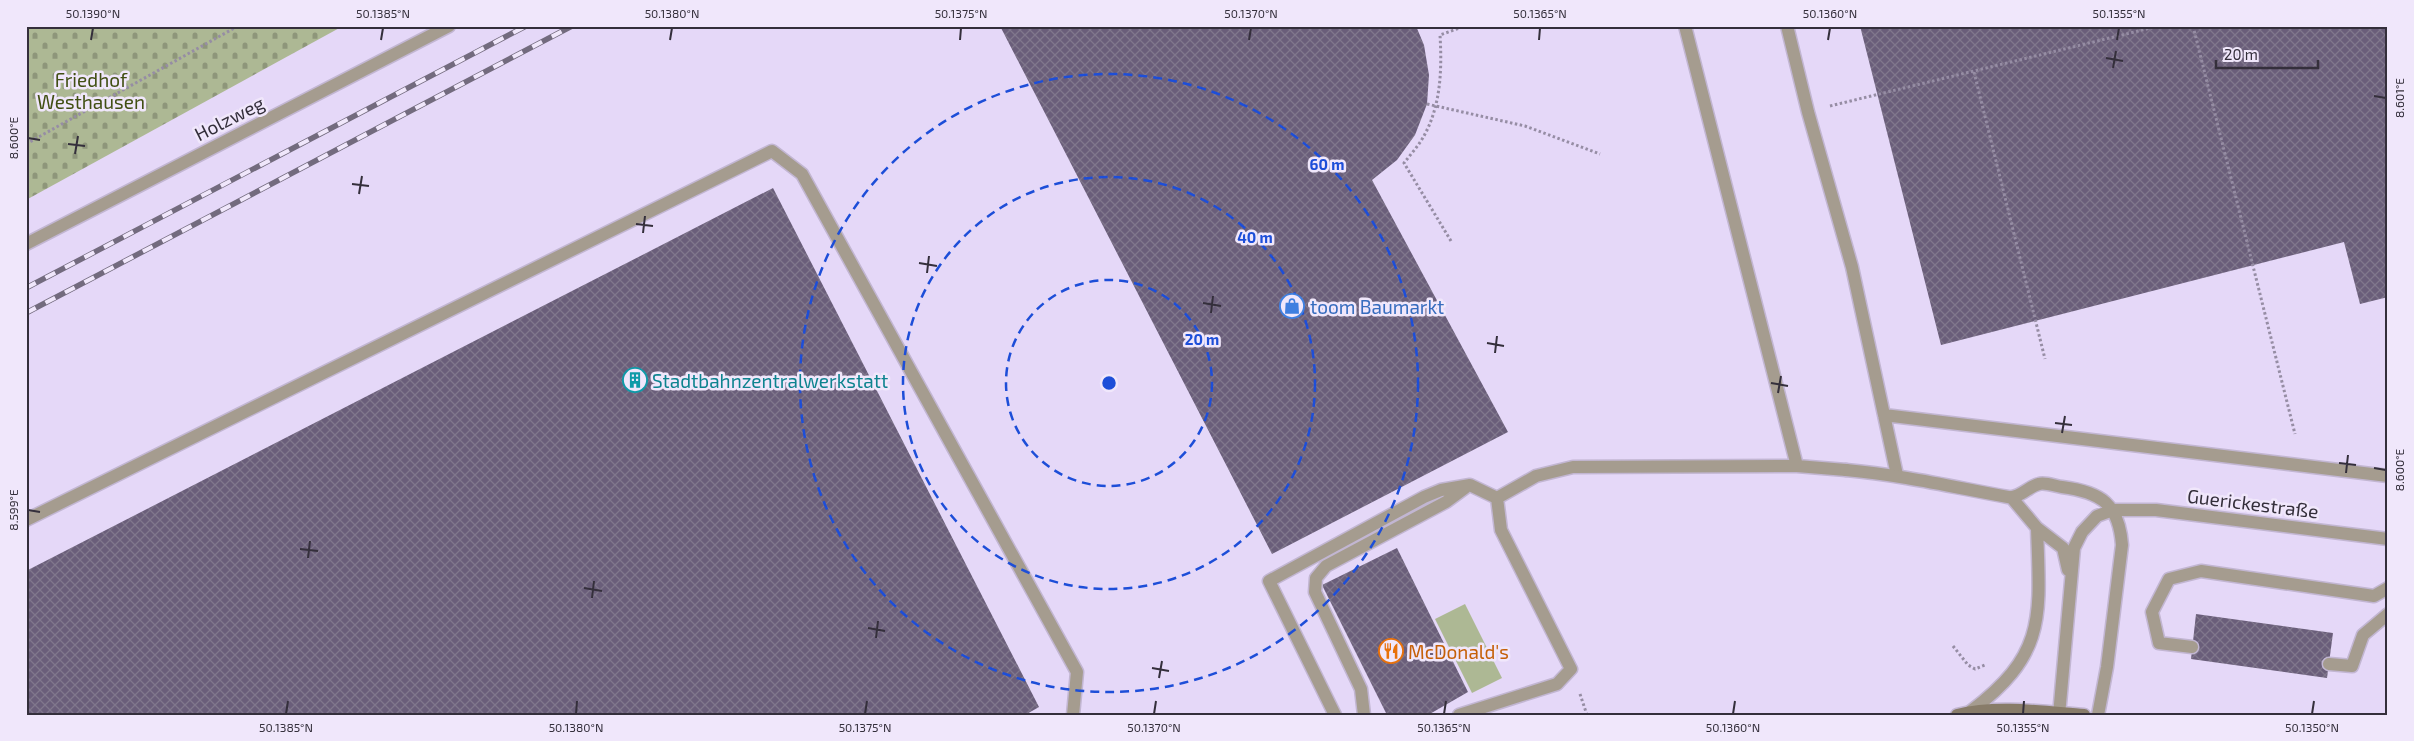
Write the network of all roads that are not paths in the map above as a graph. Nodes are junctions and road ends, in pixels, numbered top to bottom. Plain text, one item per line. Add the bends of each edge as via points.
1 (449, 26) edge
2 (1685, 26) edge
3 (1787, 26) edge
4 (26, 244) edge
5 (1884, 415) junction
6 (1797, 466) junction
7 (1897, 475) junction
8 (2388, 476) edge
9 (1470, 485) junction
10 (2011, 497) junction
11 (1497, 498) junction
12 (2113, 510) junction
13 (26, 520) edge
14 (2037, 528) junction
15 (2388, 539) edge
16 (2070, 578) junction
17 (2388, 588) edge
18 (2388, 614) edge
19 (2192, 647) dead end
20 (2329, 664) dead end
21 (1971, 711) junction
22 (2059, 714) edge
23 (1073, 715) edge
24 (1335, 715) edge
25 (1364, 715) edge
26 (1459, 715) edge
27 (1957, 715) edge
28 (2084, 715) edge
29 (2098, 715) edge

1 - 4 street, Holzweg
2 - 6 street
3 - 5 street via 1852,267
5 - 7 street
5 - 8 street
6 - 7 street
6 - 11 street via 1573,467 1536,476
7 - 10 street
9 - 11 street
9 - 24 street via 1424,497 1269,581
9 - 25 street via 1446,502 1326,566 1316,578 1315,592 1361,689
10 - 12 street via 2039,483 2082,490 2103,499
10 - 14 street
11 - 26 street via 1501,530 1570,669 1557,684
12 - 15 street, Guerickestraße via 2156,510
12 - 16 street via 2097,516 2082,532 2074,548
12 - 29 street via 2121,528 2122,545
13 - 23 street via 772,150 802,174 1078,672
14 - 16 street via 2063,548
14 - 21 street via 2040,594 2036,627 2023,661 1996,692
16 - 22 street
17 - 19 street via 2374,596 2201,571 2169,579 2152,612 2159,643
18 - 20 street via 2362,635 2352,666
21 - 22 main road
21 - 27 main road
22 - 28 main road

